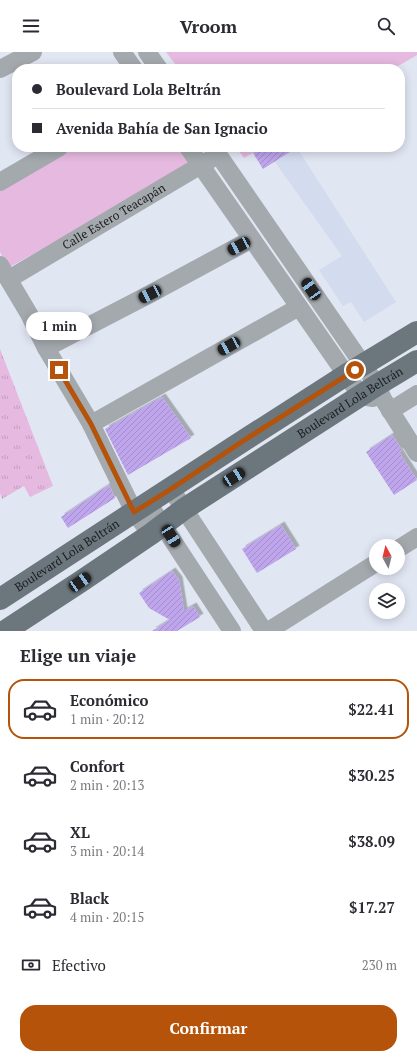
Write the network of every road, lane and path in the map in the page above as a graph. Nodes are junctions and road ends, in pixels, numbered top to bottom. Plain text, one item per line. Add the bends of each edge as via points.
1 (33, 52) edge
2 (122, 52) edge
3 (147, 52) edge
4 (130, 64) edge
5 (155, 64) edge
6 (0, 69) edge
7 (51, 152) edge
8 (191, 152) edge
9 (215, 152) edge
10 (217, 152) edge
11 (200, 165) junction
12 (0, 182) edge
13 (252, 239) junction
14 (4, 272) edge
15 (299, 307) junction
16 (417, 332) edge
17 (46, 348) junction
18 (417, 361) edge
19 (355, 370) junction
20 (417, 394) edge
21 (378, 398) junction
22 (91, 424) junction
23 (417, 452) edge
24 (171, 489) junction
25 (141, 507) junction
26 (184, 509) junction
27 (157, 529) junction
28 (417, 537) edge
29 (405, 545) edge
30 (369, 567) edge
31 (233, 584) junction
32 (211, 598) junction
33 (0, 599) edge
34 (5, 631) edge
35 (232, 631) edge
36 (264, 631) edge
37 (268, 631) edge

1 - 6 street
2 - 4 street
3 - 5 street
7 - 12 street
8 - 11 street
9 - 11 street, Calle Estero Teacapán
10 - 19 street
11 - 13 street
11 - 14 street, Calle Estero Teacapán
13 - 15 street
13 - 17 street
14 - 17 street
15 - 19 street
15 - 22 street
16 - 19 main road, Boulevard Lola Beltrán
17 - 22 street
18 - 21 main road, Boulevard Lola Beltrán
19 - 21 street
19 - 24 main road, Boulevard Lola Beltrán
20 - 21 street
21 - 23 street
21 - 26 main road, Boulevard Lola Beltrán
22 - 25 street
24 - 25 main road, Boulevard Lola Beltrán
24 - 26 street
25 - 27 street
25 - 33 main road, Boulevard Lola Beltrán
26 - 27 main road, Boulevard Lola Beltrán
26 - 31 street
27 - 32 street
27 - 34 main road, Boulevard Lola Beltrán
28 - 29 street
30 - 37 street
31 - 32 street
31 - 36 street
32 - 35 street

